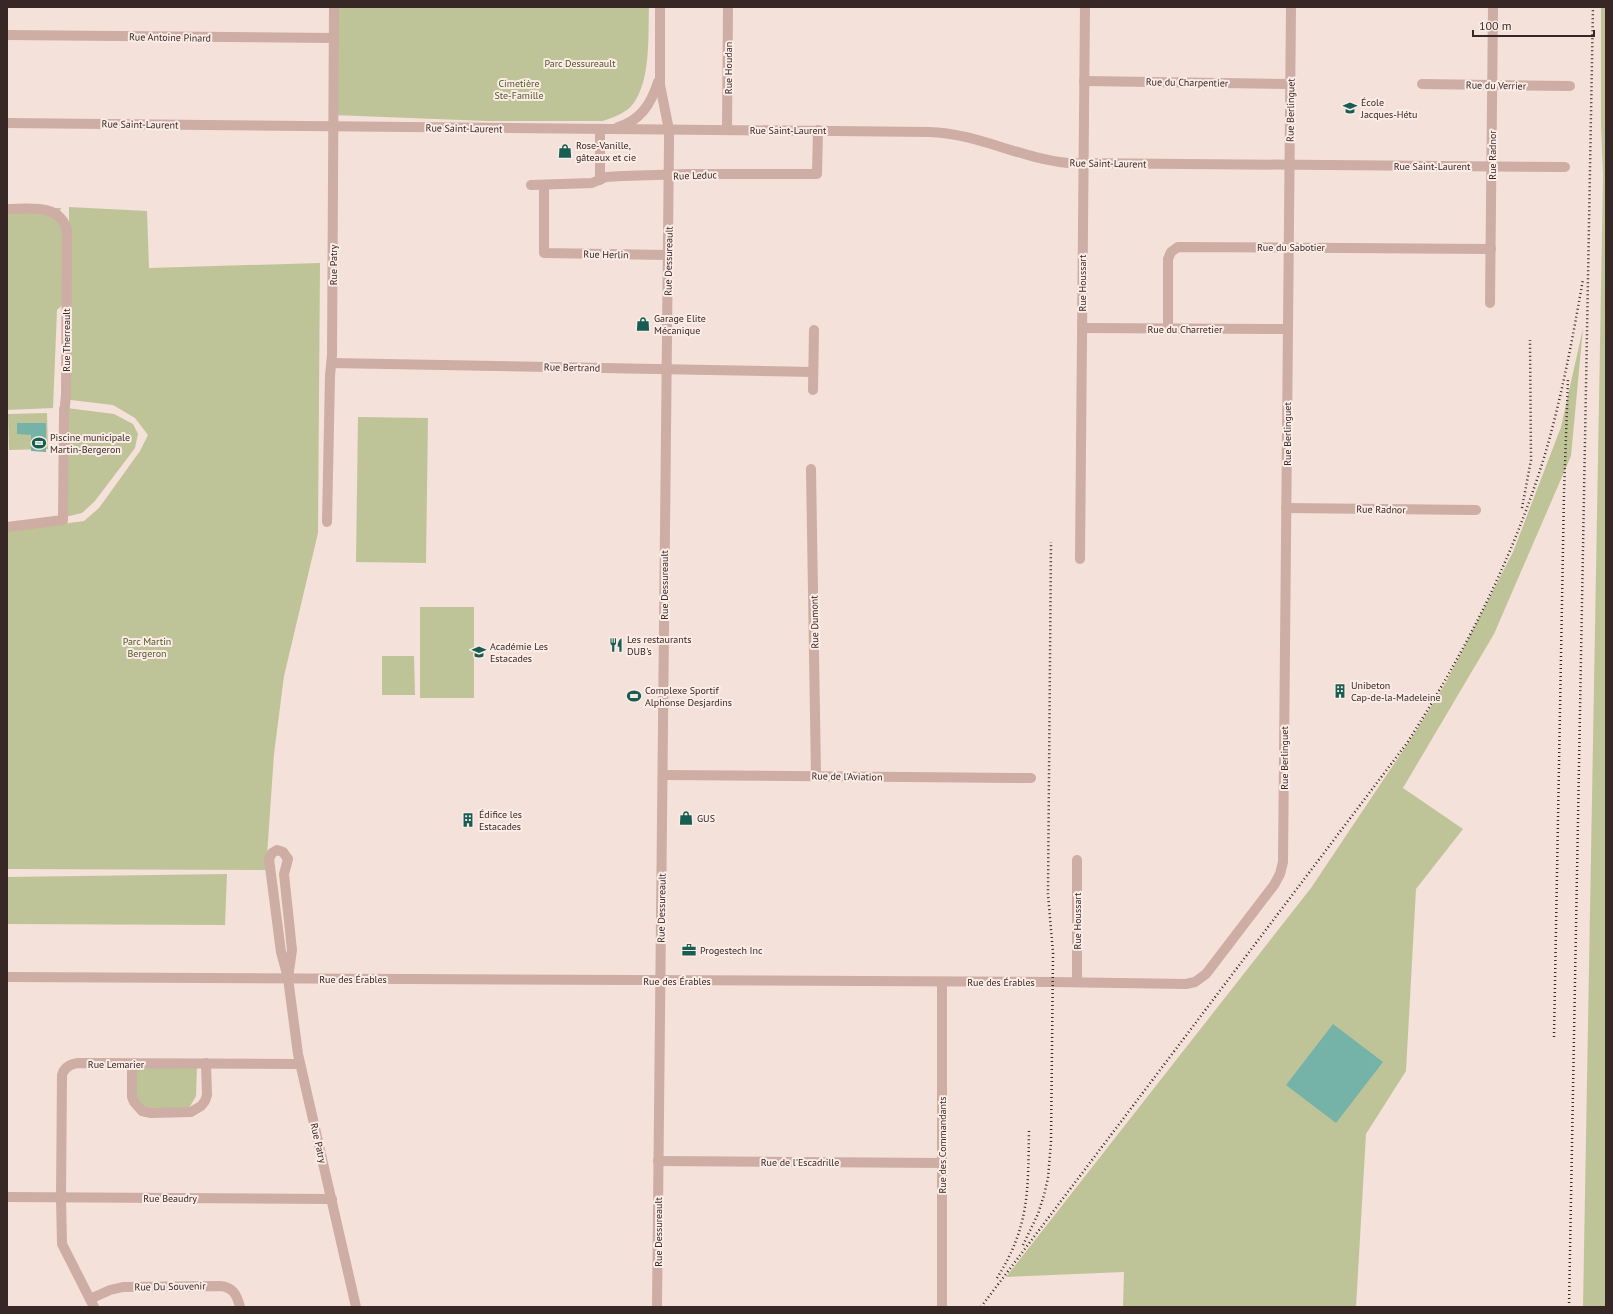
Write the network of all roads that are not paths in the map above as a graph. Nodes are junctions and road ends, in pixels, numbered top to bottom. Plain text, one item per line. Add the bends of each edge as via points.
1 (334, 7) edge
2 (660, 7) edge
3 (728, 7) edge
4 (1085, 7) edge
5 (1291, 7) edge
6 (1493, 7) edge
7 (7, 35) edge
8 (333, 38) junction
9 (659, 76) junction
10 (1084, 81) junction
11 (1290, 84) junction
12 (1422, 84) dead end
13 (1492, 85) junction
14 (1570, 86) dead end
15 (7, 123) edge
16 (333, 126) junction
17 (605, 130) junction
18 (669, 130) junction
19 (727, 130) junction
20 (818, 130) junction
21 (1084, 164) junction
22 (1289, 165) junction
23 (1492, 166) junction
24 (1565, 167) dead end
25 (669, 176) junction
26 (600, 180) junction
27 (531, 185) dead end
28 (544, 185) junction
29 (7, 209) edge
30 (1288, 247) junction
31 (1491, 249) junction
32 (668, 255) junction
33 (1490, 303) dead end
34 (1082, 328) junction
35 (1168, 329) junction
36 (1287, 329) junction
37 (814, 330) dead end
38 (332, 363) junction
39 (667, 368) junction
40 (813, 372) junction
41 (813, 390) dead end
42 (811, 469) dead end
43 (1286, 508) junction
44 (1476, 510) dead end
45 (327, 522) dead end
46 (7, 527) edge
47 (1080, 559) dead end
48 (663, 775) junction
49 (816, 776) junction
50 (1032, 778) dead end
51 (1077, 860) dead end
52 (1283, 862) joint
53 (7, 977) edge
54 (288, 978) junction
55 (660, 980) junction
56 (942, 982) junction
57 (1077, 982) junction
58 (132, 1064) junction
59 (206, 1064) junction
60 (300, 1064) junction
61 (658, 1161) junction
62 (942, 1162) junction
63 (7, 1197) edge
64 (61, 1198) junction
65 (332, 1199) junction
66 (92, 1303) edge
67 (240, 1307) edge
68 (356, 1307) edge
69 (657, 1307) edge
70 (942, 1307) edge

1 - 8 street, Rue Patry
2 - 9 street, Rue Dessureault
3 - 19 street, Rue Houdan
4 - 10 street, Rue Houssart
5 - 11 street, Rue Berlinguet
6 - 13 street, Rue Radnor
7 - 8 street, Rue Antoine Pinard
8 - 16 street, Rue Patry
9 - 17 street via 652,100 645,111 629,123
9 - 18 street, Rue Dessureault
10 - 11 street, Rue du Charpentier
10 - 21 street, Rue Houssart
11 - 22 street, Rue Berlinguet
12 - 13 street, Rue du Verrier
13 - 14 street, Rue du Verrier
13 - 23 street, Rue Radnor
15 - 16 street, Rue Saint-Laurent
16 - 17 street, Rue Saint-Laurent
16 - 38 street, Rue Patry
17 - 18 street, Rue Saint-Laurent
17 - 26 street
18 - 19 street, Rue Saint-Laurent
18 - 25 street, Rue Dessureault
19 - 20 street, Rue Saint-Laurent
20 - 21 street, Rue Saint-Laurent via 945,133 1048,160
20 - 25 street, Rue Leduc via 817,174
21 - 22 street, Rue Saint-Laurent
21 - 34 street, Rue Houssart
22 - 23 street, Rue Saint-Laurent
22 - 30 street, Rue Berlinguet
23 - 24 street, Rue Saint-Laurent
23 - 31 street, Rue Radnor
25 - 26 street, Rue Leduc via 606,177
25 - 32 street, Rue Dessureault
26 - 28 street, Rue Leduc via 592,183
27 - 28 street, Rue Leduc
28 - 32 street, Rue Herlin via 544,253
29 - 46 street, Rue Therreault via 51,211 62,218 66,227 63,520
30 - 31 street, Rue du Sabotier
30 - 35 street, Rue du Sabotier via 1175,248 1168,259
30 - 36 street, Rue Berlinguet
31 - 33 street, Rue Radnor
32 - 39 street, Rue Dessureault
34 - 35 street, Rue du Charretier
34 - 47 street, Rue Houssart
35 - 36 street, Rue du Charretier
36 - 43 street, Rue Berlinguet
37 - 40 street
38 - 39 street, Rue Bertrand
38 - 45 street, Rue Patry
39 - 40 street, Rue Bertrand
39 - 48 street, Rue Dessureault
40 - 41 street
42 - 49 street, Rue Dumont
43 - 44 street, Rue Radnor
43 - 52 street, Rue Berlinguet
48 - 49 street, Rue de l'Aviation
48 - 55 street, Rue Dessureault
49 - 50 street, Rue de l'Aviation
51 - 57 street, Rue Houssart
52 - 57 street, Rue des Érables via 1274,885 1215,963 1195,982
53 - 54 street, Rue des Érables
54 - 54 street, Rue Patry via 292,950 284,874 288,859 283,852 277,850 269,859 280,952
54 - 55 street, Rue des Érables
54 - 60 street, Rue Patry
55 - 56 street, Rue des Érables
55 - 61 street, Rue Dessureault
56 - 57 street, Rue des Érables
56 - 62 street, Rue des Commandants
58 - 59 street, Rue Lemarier
58 - 59 street via 132,1097 140,1110 151,1112 192,1112 202,1106 207,1095
58 - 64 street, Rue Lemarier via 75,1063 63,1072
59 - 60 street, Rue Lemarier
60 - 65 street, Rue Patry
61 - 62 street, Rue de l'Escadrille
61 - 69 street, Rue Dessureault
62 - 70 street, Rue des Commandants
63 - 64 street, Rue Beaudry
64 - 65 street, Rue Beaudry
64 - 66 street via 63,1248
65 - 68 street, Rue Patry
66 - 67 street, Rue Du Souvenir via 110,1290 130,1286 220,1286 229,1287 234,1291

